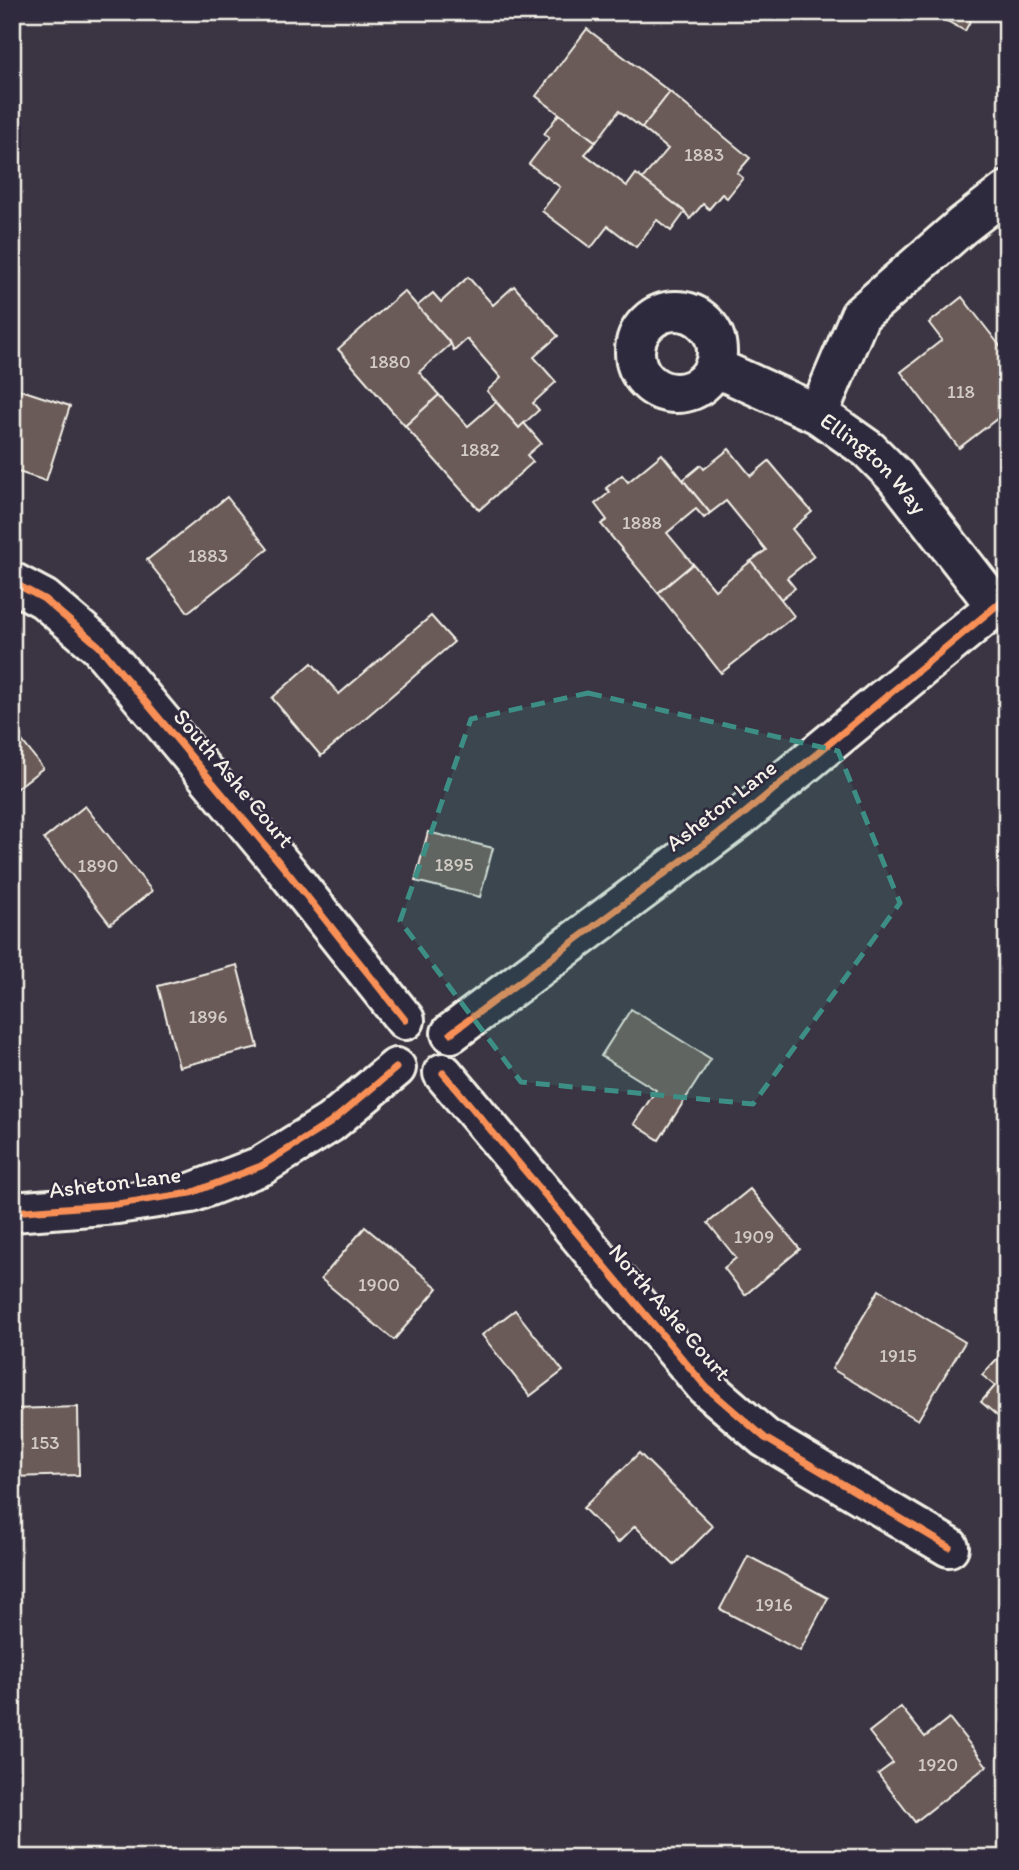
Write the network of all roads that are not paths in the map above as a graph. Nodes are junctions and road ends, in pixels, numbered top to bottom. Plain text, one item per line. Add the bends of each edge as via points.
1 (1007, 191) edge
2 (714, 367) dead end
3 (818, 414) junction
4 (12, 582) edge
5 (1001, 602) edge
6 (405, 1020) junction
7 (451, 1033) junction
8 (396, 1068) junction
9 (443, 1073) junction
10 (12, 1212) edge
11 (948, 1547) dead end

1 - 3 street via 860,315
2 - 3 street, Ellington Way
3 - 5 street, Ellington Way via 869,450 895,476
4 - 6 street, South Ashe Court via 44,599 99,646
5 - 7 street, Asheton Lane via 739,818
6 - 7 street via 436,1018
6 - 8 street via 391,1037 389,1048
7 - 9 street via 454,1054
8 - 9 street via 413,1080
8 - 10 street, Asheton Lane via 330,1123 261,1166 191,1193
9 - 11 street, North Ashe Court via 706,1387 765,1438

